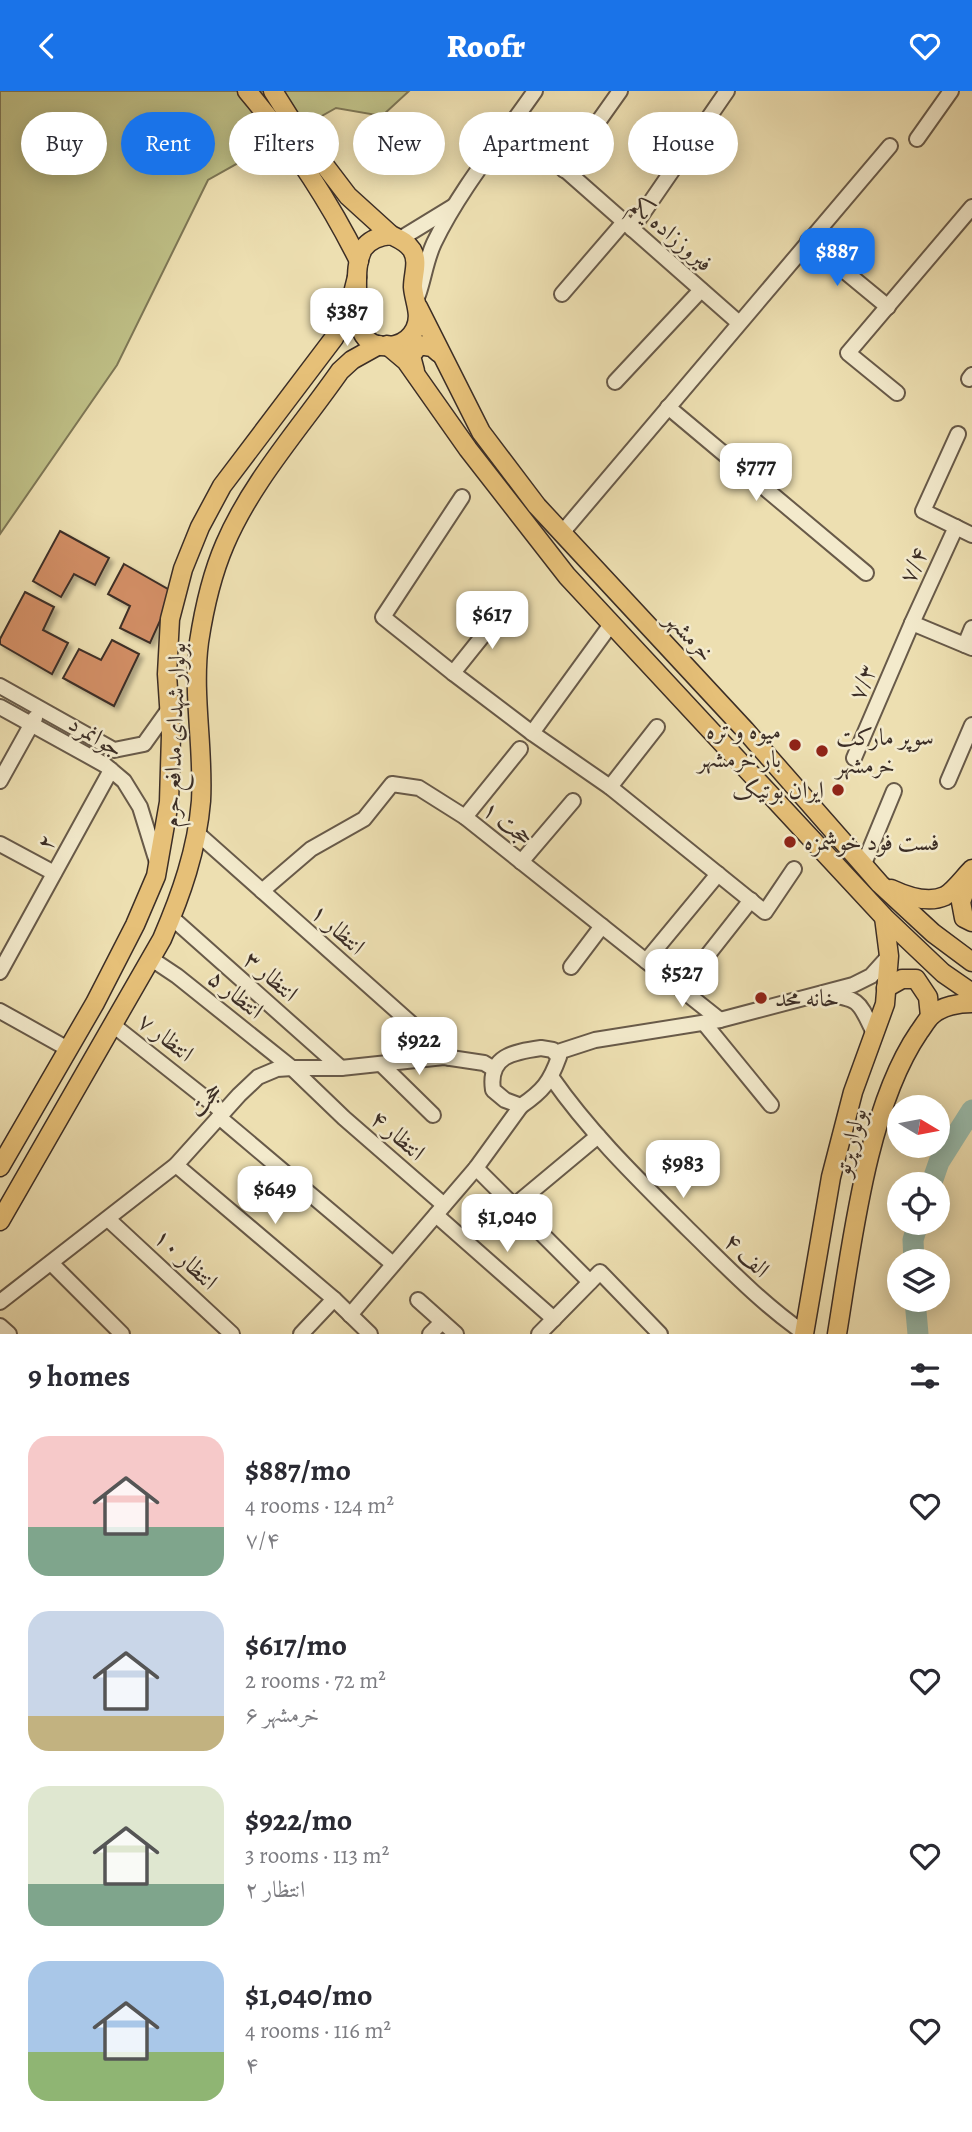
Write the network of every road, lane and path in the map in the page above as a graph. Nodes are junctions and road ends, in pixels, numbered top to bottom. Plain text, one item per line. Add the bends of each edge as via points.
1 (247, 91) edge
2 (273, 91) edge
3 (535, 91) edge
4 (620, 91) edge
5 (727, 91) edge
6 (951, 91) edge
7 (520, 112) edge
8 (605, 112) edge
9 (917, 139) dead end
10 (890, 146) dead end
11 (477, 175) edge
12 (570, 175) edge
13 (458, 203) junction
14 (972, 207) edge
15 (628, 225) junction
16 (395, 237) junction
17 (808, 241) junction
18 (358, 269) junction
19 (701, 290) junction
20 (562, 295) dead end
21 (417, 304) junction
22 (888, 307) junction
23 (739, 323) junction
24 (383, 345) junction
25 (439, 353) junction
26 (316, 361) junction
27 (416, 374) junction
28 (334, 379) junction
29 (615, 381) dead end
30 (897, 393) dead end
31 (668, 407) junction
32 (958, 434) dead end
33 (462, 497) dead end
34 (956, 527) junction
35 (561, 534) junction
36 (972, 535) edge
37 (866, 573) dead end
38 (505, 608) dead end
39 (912, 622) junction
40 (612, 624) junction
41 (972, 628) edge
42 (969, 647) edge
43 (453, 673) junction
44 (0, 686) edge
45 (0, 707) edge
46 (40, 709) junction
47 (169, 709) junction
48 (32, 725) junction
49 (972, 725) edge
50 (657, 727) dead end
51 (533, 733) junction
52 (748, 734) junction
53 (520, 749) dead end
54 (732, 751) junction
55 (854, 758) dead end
56 (111, 770) junction
57 (0, 781) edge
58 (948, 782) dead end
59 (610, 787) junction
60 (894, 791) dead end
61 (573, 801) dead end
62 (465, 817) junction
63 (197, 833) junction
64 (0, 844) edge
65 (521, 862) junction
66 (158, 865) junction
67 (863, 866) junction
68 (794, 869) dead end
69 (972, 870) edge
70 (54, 873) junction
71 (718, 874) junction
72 (880, 884) junction
73 (262, 891) junction
74 (751, 900) junction
75 (171, 917) junction
76 (884, 917) junction
77 (972, 922) edge
78 (602, 926) junction
79 (889, 955) junction
80 (150, 958) junction
81 (646, 961) junction
82 (703, 961) dead end
83 (972, 962) edge
84 (571, 967) dead end
85 (0, 972) edge
86 (886, 988) junction
87 (818, 993) junction
88 (972, 993) edge
89 (972, 1003) edge
90 (0, 1011) edge
91 (930, 1016) junction
92 (720, 1020) junction
93 (704, 1023) junction
94 (113, 1024) junction
95 (874, 1033) junction
96 (68, 1049) junction
97 (555, 1053) junction
98 (450, 1058) junction
99 (381, 1063) junction
100 (292, 1067) junction
101 (341, 1068) junction
102 (494, 1069) junction
103 (552, 1078) junction
104 (771, 1105) dead end
105 (521, 1106) junction
106 (221, 1115) junction
107 (433, 1115) dead end
108 (598, 1136) junction
109 (3, 1163) edge
110 (176, 1165) junction
111 (476, 1168) junction
112 (29, 1174) junction
113 (828, 1189) junction
114 (861, 1195) junction
115 (514, 1206) junction
116 (440, 1210) junction
117 (108, 1219) junction
118 (0, 1221) edge
119 (51, 1263) junction
120 (393, 1264) junction
121 (595, 1277) junction
122 (334, 1299) junction
123 (418, 1300) dead end
124 (0, 1302) edge
125 (350, 1315) junction
126 (554, 1319) junction
127 (442, 1322) junction
128 (0, 1326) edge
129 (799, 1332) edge
130 (9, 1334) edge
131 (122, 1334) edge
132 (232, 1334) edge
133 (301, 1334) edge
134 (370, 1334) edge
135 (430, 1334) edge
136 (456, 1334) edge
137 (540, 1334) edge
138 (660, 1334) edge
139 (836, 1334) edge

1 - 18 main road via 332,211
2 - 16 main road via 348,196
3 - 7 street
4 - 8 street
5 - 15 street
6 - 9 street
10 - 17 street
11 - 13 street
12 - 15 street, فیروززاده یکم
13 - 16 street
13 - 21 street via 434,244
14 - 22 street
15 - 19 street, فیروززاده یکم
15 - 20 street
16 - 18 main road via 380,236 372,241 364,249
16 - 21 main road via 415,256
17 - 22 street
17 - 23 street
18 - 24 main road via 358,327 367,339
18 - 26 main road, بولوار شهدای مدافع حرم via 343,323
19 - 23 street, فیروززاده یکم
19 - 29 street
21 - 24 main road, بولوار شهدای مدافع حرم via 416,328 411,335 404,342
21 - 25 main road, خرمشهر
22 - 30 street via 848,353
23 - 31 street
24 - 27 main road
24 - 28 main road, بولوار شهدای مدافع حرم via 352,360
25 - 27 main road via 425,344 414,349 411,361
25 - 35 main road, خرمشهر via 481,432
26 - 28 main road via 325,358 335,363
26 - 47 main road, بولوار شهدای مدافع حرم via 222,486 200,527 170,619
27 - 40 main road via 559,566
28 - 63 main road, بولوار شهدای مدافع حرم via 237,517 214,573 196,667 201,776
31 - 35 street
31 - 37 street
32 - 34 street via 923,511
33 - 43 street via 383,617
34 - 36 street
34 - 39 street, ۷/۴
35 - 52 main road, خرمشهر
38 - 43 street
39 - 42 street
39 - 55 street, ۷/۳
40 - 51 street
40 - 54 main road
41 - 42 street
43 - 51 street
44 - 46 street, جوانمرد
45 - 48 street, جوانمرد
46 - 47 street, جوانمرد via 114,750 144,744
46 - 48 street
47 - 66 main road, بولوار شهدای مدافع حرم via 169,802
48 - 56 street, جوانمرد
48 - 57 street
49 - 58 street
50 - 59 street
51 - 59 street
52 - 54 main road
52 - 67 main road, خرمشهر
53 - 62 street
54 - 76 main road
56 - 66 street, جوانمرد via 140,807
56 - 70 street, ۲
59 - 71 street
60 - 67 street
61 - 65 street
62 - 65 street, حجت ۱
62 - 73 street, حجت ۱ via 419,788 392,784 364,819 311,849
63 - 73 street, انتظار ۱
63 - 75 main road, بولوار شهدای مدافع حرم
64 - 70 street
65 - 78 street, حجت ۱
66 - 96 main road, بولوار شهدای مدافع حرم via 135,925
67 - 72 main road, خرمشهر
68 - 74 street via 765,912
69 - 72 main road via 946,896 932,899 906,896
69 - 77 main road via 961,908 964,918
70 - 85 street, ۲
71 - 74 street
71 - 81 street
72 - 83 main road, خرمشهر
73 - 98 street, انتظار ۱
74 - 82 street
75 - 80 main road, بولوار شهدای مدافع حرم
75 - 101 street, انتظار ۳
76 - 79 main road, بولوار پرتو
76 - 88 main road via 943,973
78 - 81 street, حجت ۱
78 - 84 street
79 - 86 main road, بولوار پرتو
79 - 87 street via 871,975 853,985
80 - 94 main road, بولوار شهدای مدافع حرم
80 - 100 street, انتظار ۵
81 - 92 street, حجت ۱
86 - 91 main road via 902,979 916,979 928,996
86 - 95 main road, بولوار پرتو
87 - 92 street
87 - 95 street via 850,998 862,1009
89 - 91 main road via 958,1003
90 - 96 street
91 - 114 main road, بولوار پرتو via 904,1054 879,1121
92 - 93 street
93 - 97 street via 595,1040
93 - 104 street
94 - 106 street, انتظار ۷
94 - 112 main road, بولوار شهدای مدافع حرم
95 - 113 main road, بولوار پرتو
96 - 109 main road, بولوار شهدای مدافع حرم
97 - 102 street via 541,1048 519,1051 499,1060
97 - 103 street via 559,1057
98 - 99 street, حجت
98 - 102 street, حجت
99 - 101 street, حجت
99 - 107 street
100 - 101 street, حجت
100 - 106 street, حجت via 258,1077
100 - 116 street, انتظار ۴
102 - 105 street via 493,1090
103 - 105 street
103 - 108 street, ۴ الف
105 - 111 street
106 - 110 street, حجت
106 - 120 street, انتظار ۷
108 - 115 street
108 - 129 street, ۴ الف via 757,1297
109 - 112 main road
110 - 117 street, حجت
110 - 122 street
111 - 115 street
111 - 116 street
112 - 118 main road, بولوار شهدای مدافع حرم
113 - 114 main road
113 - 129 main road, بولوار پرتو
114 - 139 main road, بولوار پرتو
115 - 121 street
116 - 120 street
116 - 126 street, انتظار ۴
117 - 119 street, حجت
117 - 132 street, انتظار ۱۰
119 - 124 street, حجت
119 - 131 street
120 - 125 street
121 - 126 street
121 - 138 street
122 - 125 street
122 - 133 street
123 - 127 street
125 - 134 street
126 - 137 street
127 - 135 street
127 - 136 street
128 - 130 street

